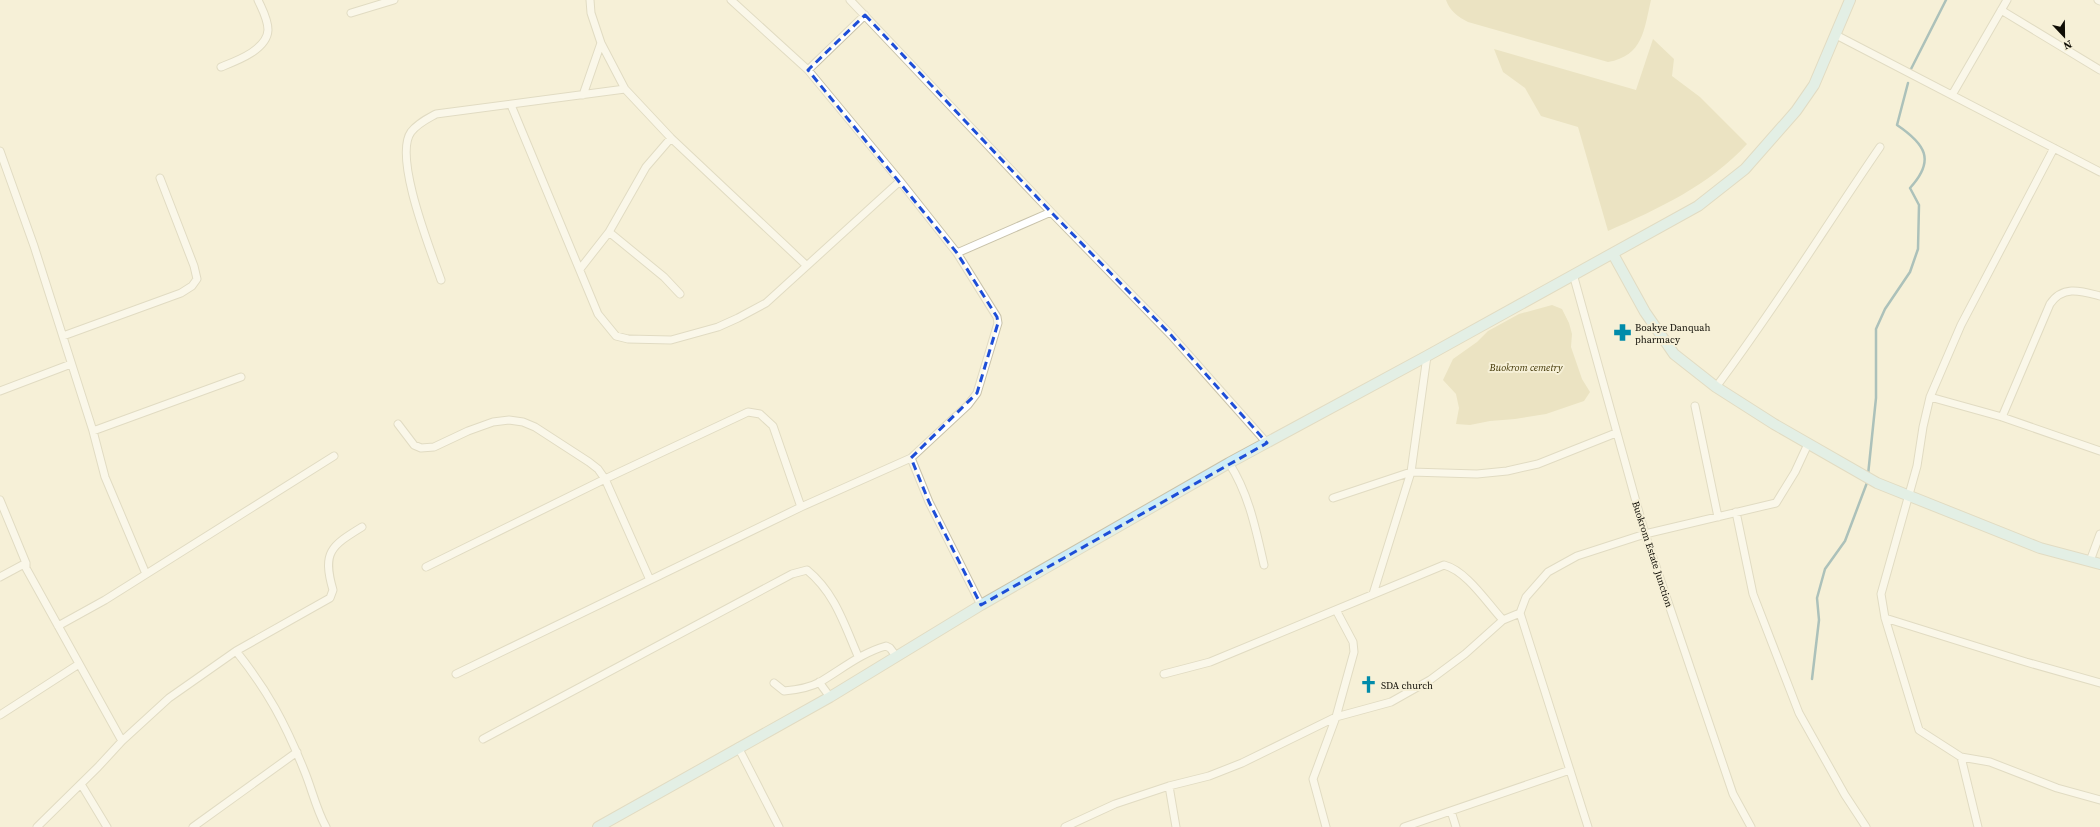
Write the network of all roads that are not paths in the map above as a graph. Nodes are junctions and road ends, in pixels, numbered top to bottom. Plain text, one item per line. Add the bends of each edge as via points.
1 (258, 0) edge
2 (394, 0) edge
3 (590, 0) edge
4 (731, 0) edge
5 (850, 0) edge
6 (1850, 0) edge
7 (2007, 0) edge
8 (2001, 10) junction
9 (351, 13) dead end
10 (865, 15) junction
11 (1836, 35) junction
12 (601, 44) junction
13 (221, 67) dead end
14 (808, 70) junction
15 (2100, 70) edge
16 (625, 88) junction
17 (583, 95) junction
18 (1952, 95) junction
19 (511, 105) junction
20 (671, 138) junction
21 (1880, 147) dead end
22 (2054, 148) junction
23 (0, 151) edge
24 (2100, 172) edge
25 (160, 178) dead end
26 (900, 181) junction
27 (1050, 212) junction
28 (609, 232) junction
29 (957, 253) junction
30 (1613, 254) junction
31 (806, 265) junction
32 (580, 269) junction
33 (1573, 274) junction
34 (441, 280) dead end
35 (680, 294) dead end
36 (2100, 296) edge
37 (63, 336) junction
38 (1427, 356) junction
39 (72, 364) junction
40 (241, 378) dead end
41 (1716, 387) junction
42 (0, 391) edge
43 (1930, 397) junction
44 (1695, 406) dead end
45 (2002, 417) junction
46 (398, 424) dead end
47 (93, 431) junction
48 (1616, 433) junction
49 (1267, 443) junction
50 (1808, 444) junction
51 (2100, 451) edge
52 (334, 456) dead end
53 (911, 458) junction
54 (1229, 463) junction
55 (1411, 472) junction
56 (605, 479) junction
57 (1910, 496) junction
58 (1333, 498) dead end
59 (0, 500) edge
60 (801, 507) junction
61 (1736, 512) junction
62 (1718, 517) junction
63 (362, 527) dead end
64 (1644, 534) junction
65 (2100, 534) edge
66 (2095, 562) edge
67 (26, 563) junction
68 (1264, 565) dead end
69 (426, 568) dead end
70 (146, 574) junction
71 (0, 577) edge
72 (650, 580) junction
73 (1373, 594) junction
74 (982, 605) junction
75 (1336, 610) junction
76 (1520, 613) junction
77 (1885, 618) junction
78 (1503, 620) junction
79 (58, 626) junction
80 (236, 652) junction
81 (858, 656) junction
82 (896, 656) junction
83 (79, 664) junction
84 (456, 674) dead end
85 (1164, 674) dead end
86 (774, 682) dead end
87 (819, 682) junction
88 (2100, 683) edge
89 (830, 697) junction
90 (0, 715) edge
91 (1336, 717) junction
92 (483, 739) dead end
93 (122, 741) junction
94 (738, 747) junction
95 (297, 752) junction
96 (1961, 758) junction
97 (1570, 770) junction
98 (81, 784) junction
99 (1169, 786) junction
100 (2100, 800) edge
101 (1450, 811) junction
102 (1978, 826) edge
103 (37, 827) edge
104 (107, 827) edge
105 (193, 827) edge
106 (326, 827) edge
107 (598, 827) edge
108 (779, 827) edge
109 (1065, 827) edge
110 (1176, 827) edge
111 (1326, 827) edge
112 (1404, 827) edge
113 (1456, 827) edge
114 (1588, 827) edge
115 (1751, 827) edge
116 (1866, 827) edge
117 (1986, 827) edge

1 - 13 street via 266,18 268,31 261,44 250,55
2 - 9 street
3 - 12 street via 591,13
4 - 14 street
5 - 10 street
6 - 11 street
7 - 8 street
8 - 15 street
8 - 18 street
10 - 14 street
10 - 27 street
11 - 18 street via 1918,80
11 - 30 street via 1814,85 1796,111 1745,169 1698,206
12 - 16 street
12 - 17 street
14 - 26 street
16 - 17 street
16 - 20 street
17 - 19 street
18 - 22 street
19 - 32 street
19 - 34 street via 436,114 420,122 410,133 405,151 410,185
20 - 28 street via 646,167
20 - 31 street
21 - 41 street via 1788,288
22 - 24 street
22 - 43 street via 1962,325
23 - 37 street
25 - 37 street via 197,279 181,293
26 - 29 street
26 - 31 street
27 - 29 street
27 - 49 street via 1171,335
28 - 32 street
28 - 35 street via 664,277
29 - 53 street via 997,317 998,323 977,393 968,405
30 - 33 street
30 - 41 street via 1645,312 1674,354
31 - 32 street via 766,303 718,327 671,340 628,339 616,336 598,314
33 - 38 street
33 - 48 street, Buokrom Estate Junction
36 - 45 street via 2078,290 2064,291 2055,297
37 - 39 street
38 - 49 street
38 - 55 street
39 - 42 street
39 - 47 street
40 - 47 street
41 - 50 street
43 - 45 street
43 - 57 street
44 - 62 street
45 - 51 street
46 - 56 street via 414,445 421,448 434,447 468,430 493,422 523,422 589,462
47 - 70 street via 105,477
48 - 55 street via 1538,464 1507,472
48 - 64 street, Buokrom Estate Junction
49 - 54 street
50 - 57 street via 1877,483
50 - 61 street via 1776,503
52 - 70 street
53 - 60 street
53 - 74 street via 929,502
54 - 68 street via 1239,478
54 - 74 street
55 - 58 street
55 - 73 street
56 - 60 street via 748,412 760,414 773,426
56 - 69 street
56 - 72 street
57 - 66 street via 2040,548
57 - 77 street via 1881,594
59 - 67 street
60 - 72 street
61 - 62 street
61 - 116 street via 1753,594 1799,713
62 - 64 street
63 - 80 street via 338,542 332,549 328,572 333,590 330,598
64 - 76 street via 1577,556 1548,572 1526,596
64 - 115 street, Buokrom Estate Junction via 1733,794
65 - 66 street
67 - 71 street
67 - 79 street via 26,568
70 - 79 street
72 - 84 street
73 - 75 street
73 - 78 street via 1444,565 1453,567 1462,574
74 - 82 street
75 - 85 street via 1210,662
75 - 91 street via 1353,642 1354,652
76 - 78 street
76 - 97 street
77 - 88 street
77 - 96 street via 1918,730
78 - 91 street via 1465,654 1430,680 1391,702
79 - 83 street
80 - 93 street via 169,698
80 - 95 street via 274,703
81 - 82 street via 886,646
81 - 87 street
81 - 92 street via 831,594 807,570 792,574
82 - 89 street
83 - 90 street
83 - 93 street
86 - 87 street via 784,691 802,689
87 - 89 street
89 - 94 street
91 - 99 street via 1242,763 1209,776
91 - 111 street via 1313,779
93 - 98 street
94 - 107 street
94 - 108 street
95 - 105 street
95 - 106 street
96 - 100 street via 1990,762 2057,788
96 - 102 street
97 - 101 street
97 - 114 street
98 - 103 street
98 - 104 street
99 - 109 street via 1115,804
99 - 110 street
101 - 112 street
101 - 113 street
102 - 117 street

